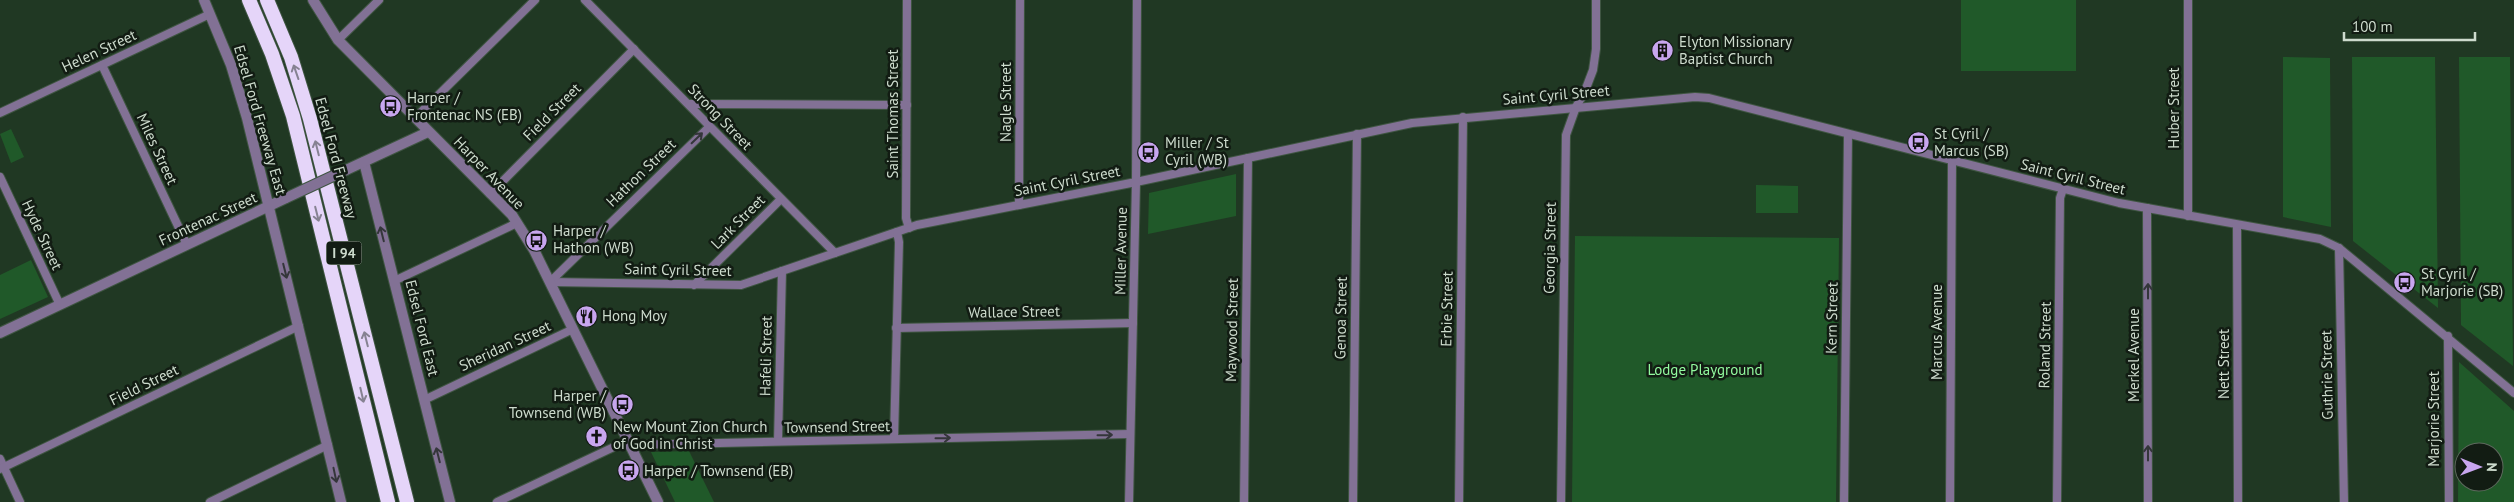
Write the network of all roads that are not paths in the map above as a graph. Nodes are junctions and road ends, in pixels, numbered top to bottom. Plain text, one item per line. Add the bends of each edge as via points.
1 (204, 0) edge
2 (249, 0) edge
3 (267, 0) edge
4 (313, 0) edge
5 (379, 0) edge
6 (535, 0) edge
7 (586, 0) edge
8 (907, 0) edge
9 (1020, 0) edge
10 (1137, 0) edge
11 (1596, 0) edge
12 (2188, 0) edge
13 (210, 14) junction
14 (338, 40) junction
15 (634, 49) junction
16 (102, 65) junction
17 (689, 104) junction
18 (907, 105) junction
19 (1576, 107) junction
20 (0, 113) edge
21 (1463, 117) junction
22 (414, 118) junction
23 (709, 127) junction
24 (428, 132) junction
25 (1357, 134) junction
26 (1848, 134) junction
27 (1248, 158) junction
28 (364, 162) junction
29 (1952, 162) junction
30 (0, 177) edge
31 (1136, 182) junction
32 (2063, 189) junction
33 (490, 194) junction
34 (781, 199) junction
35 (1019, 205) junction
36 (269, 206) junction
37 (2147, 208) junction
38 (2188, 216) junction
39 (517, 223) junction
40 (2237, 225) junction
41 (909, 228) junction
42 (897, 232) junction
43 (187, 245) junction
44 (2339, 248) junction
45 (835, 253) junction
46 (782, 271) junction
47 (394, 281) junction
48 (550, 282) junction
49 (694, 285) junction
50 (60, 305) junction
51 (1133, 323) junction
52 (299, 326) junction
53 (896, 328) junction
54 (572, 330) junction
55 (0, 333) edge
56 (2448, 336) junction
57 (2514, 393) edge
58 (424, 400) junction
59 (1130, 434) junction
60 (894, 439) junction
61 (778, 441) junction
62 (629, 444) junction
63 (328, 445) junction
64 (0, 459) edge
65 (2, 468) edge
66 (407, 499) edge
67 (20, 502) edge
68 (210, 502) edge
69 (341, 502) edge
70 (388, 502) edge
71 (450, 502) edge
72 (498, 502) edge
73 (658, 502) edge
74 (1129, 502) edge
75 (1244, 502) edge
76 (1353, 502) edge
77 (1459, 502) edge
78 (1561, 502) edge
79 (1844, 502) edge
80 (1950, 502) edge
81 (2057, 502) edge
82 (2148, 502) edge
83 (2238, 502) edge
84 (2344, 502) edge
85 (2449, 502) edge

1 - 13 street, Edsel Ford Freeway East
2 -> 70 highway, Edsel Ford Freeway / I 94 via 272,54 292,116
66 -> 3 highway, Edsel Ford Freeway / I 94 via 310,119 291,57
4 - 14 street, Harper Avenue
5 - 14 street
6 - 22 street
7 - 15 street, Strong Street
8 - 18 street, Saint Thomas Street
9 - 35 street, Nagle Street
10 - 31 street, Miller Avenue
11 - 19 street, Georgia Street via 1593,70
12 - 38 street, Huber Street
13 - 16 street, Helen Street
13 - 36 street, Edsel Ford Freeway East via 238,85
14 - 22 street, Harper Avenue
15 - 17 street, Strong Street
15 - 33 street, Field Street
16 - 20 street, Helen Street
16 - 43 street, Miles Street
17 - 18 street
17 - 23 street, Strong Street
18 - 41 street, Saint Thomas Street via 906,218
19 - 21 street, Saint Cyril Street
19 - 26 street, Saint Cyril Street via 1703,97
19 - 78 street, Georgia Street via 1566,135
21 - 25 street, Saint Cyril Street
21 - 77 street, Erbie Street
22 - 24 street, Harper Avenue
23 - 34 street, Strong Street
48 -> 23 street, Hathon Street
24 - 28 street, Frontenac Street
24 - 33 street, Harper Avenue
25 - 27 street, Saint Cyril Street
25 - 76 street, Genoa Street
26 - 29 street, Saint Cyril Street
26 - 79 street, Kern Street
27 - 31 street, Saint Cyril Street
27 - 75 street, Maywood Street
28 - 36 street, Frontenac Street, bridge
47 -> 28 street, Edsel Ford East
29 - 32 street, Saint Cyril Street
29 - 80 street, Marcus Avenue
30 - 50 street, Hyde Street
31 - 35 street, Saint Cyril Street
31 - 51 street, Miller Avenue
32 - 37 street, Saint Cyril Street
32 - 81 street, Roland Street via 2060,198
33 - 39 street, Harper Avenue
34 - 45 street, Strong Street
34 - 49 street, Lark Street
35 - 41 street, Saint Cyril Street
36 - 43 street, Frontenac Street
36 -> 52 street, Edsel Ford Freeway East
37 - 38 street, Saint Cyril Street
82 -> 37 street, Merkel Avenue
38 - 40 street, Saint Cyril Street
39 - 47 street
39 - 48 street, Harper Avenue
40 - 44 street, Saint Cyril Street via 2320,240
40 - 83 street, Nett Street
41 - 42 street, Saint Cyril Street
42 - 45 street, Saint Cyril Street
42 - 53 street
43 - 50 street, Frontenac Street
44 - 56 street, Saint Cyril Street
44 - 84 street, Guthrie Street
45 - 46 street, Saint Cyril Street
46 - 49 street, Saint Cyril Street via 741,285
46 - 61 street, Hafeli Street
47 - 58 street, Edsel Ford East
48 - 49 street, Saint Cyril Street
48 - 54 street, Harper Avenue
50 - 55 street, Frontenac Street
51 - 53 street, Wallace Street
51 - 59 street, Miller Avenue
52 - 63 street
52 - 65 street, Field Street
53 - 60 street
54 - 58 street, Sheridan Street
54 - 62 street, Harper Avenue
56 - 57 street, Saint Cyril Street
56 - 85 street, Marjorie Street
71 -> 58 street, Edsel Ford East
60 -> 59 street, Townsend Street
59 - 74 street, Miller Avenue
60 - 61 street, Townsend Street
61 - 62 street, Townsend Street
62 - 72 street, Townsend Street via 616,446
62 - 73 street, Harper Avenue
63 - 68 street
63 -> 69 street
64 - 65 street
65 - 67 street

